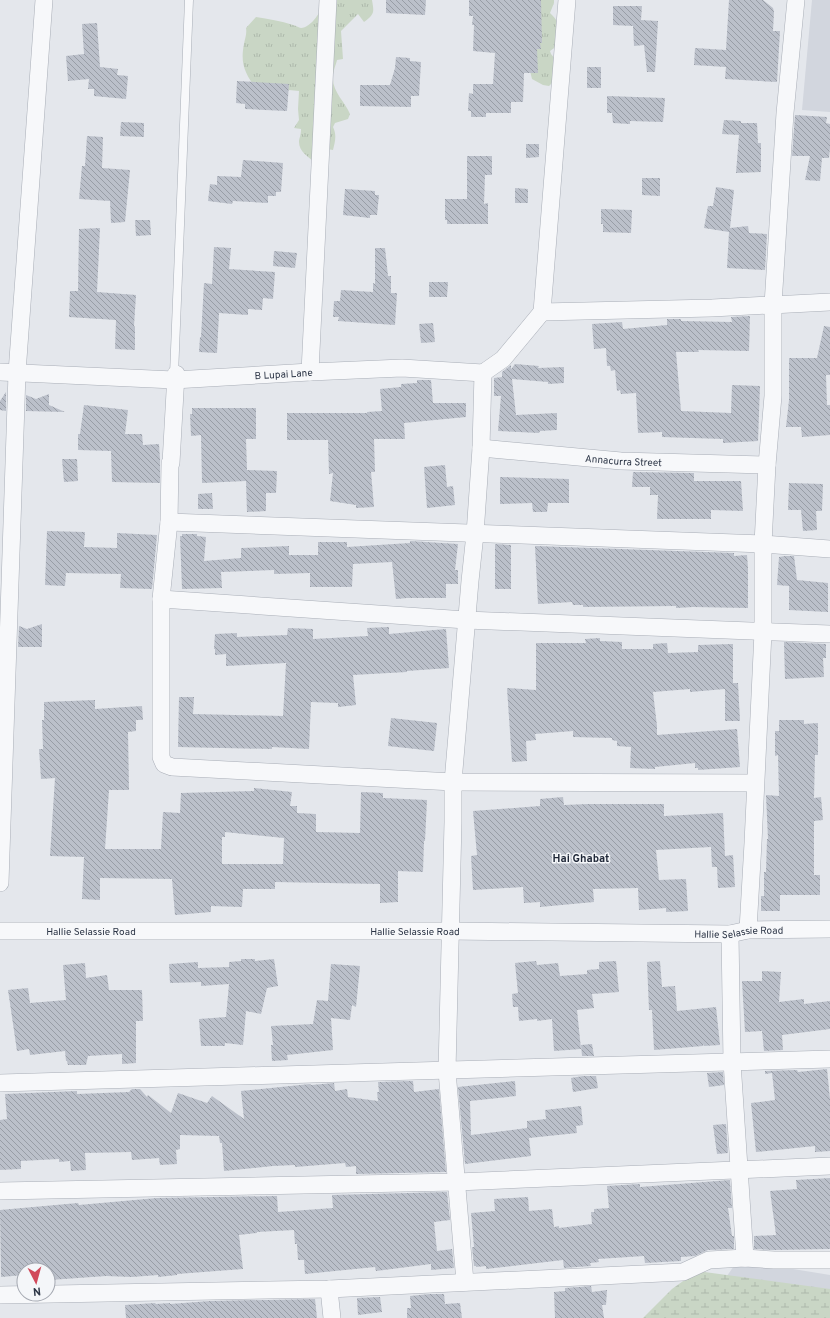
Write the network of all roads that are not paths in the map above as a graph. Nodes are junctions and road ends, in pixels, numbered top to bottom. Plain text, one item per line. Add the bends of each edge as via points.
1 (44, 0) edge
2 (189, 0) edge
3 (328, 0) edge
4 (567, 0) edge
5 (796, 0) edge
6 (830, 302) edge
7 (773, 305) junction
8 (542, 312) junction
9 (0, 372) edge
10 (310, 372) junction
11 (17, 373) junction
12 (483, 373) junction
13 (174, 380) junction
14 (481, 448) junction
15 (767, 465) junction
16 (169, 522) junction
17 (475, 534) junction
18 (763, 544) junction
19 (830, 549) edge
20 (161, 599) junction
21 (466, 620) junction
22 (762, 632) junction
23 (830, 634) edge
24 (453, 782) junction
25 (755, 783) junction
26 (0, 883) edge
27 (830, 929) edge
28 (748, 930) junction
29 (0, 931) edge
30 (450, 931) junction
31 (730, 934) junction
32 (830, 1059) edge
33 (732, 1062) junction
34 (446, 1071) junction
35 (0, 1083) edge
36 (830, 1166) edge
37 (738, 1170) junction
38 (457, 1182) junction
39 (0, 1191) edge
40 (745, 1258) junction
41 (830, 1260) edge
42 (465, 1282) junction
43 (329, 1289) junction
44 (0, 1295) edge
45 (332, 1318) edge

1 - 11 street
2 - 13 lane
3 - 10 street
4 - 8 street
5 - 7 street via 785,113
6 - 7 street
7 - 8 street
7 - 15 street via 774,396
8 - 12 street via 503,359
9 - 11 street, B Lupai Lane
10 - 12 street, B Lupai Lane via 402,368
10 - 13 street, B Lupai Lane
11 - 13 street, B Lupai Lane
11 - 26 street
12 - 14 street
13 - 16 street via 176,374
14 - 15 street, Annacurra Street via 621,460
14 - 17 street
15 - 18 street
16 - 17 street
16 - 20 street
17 - 18 street
17 - 21 street
18 - 19 street
18 - 22 street
20 - 21 street
20 - 24 street via 161,757 164,764 172,767
21 - 22 street
21 - 24 street
22 - 23 street
22 - 25 street
24 - 25 street
24 - 30 street
25 - 28 street
27 - 28 street, Hallie Selassie Road
28 - 31 street, Hallie Selassie Road
29 - 30 street, Hallie Selassie Road
30 - 31 street, Hallie Selassie Road
30 - 34 street
31 - 33 street
32 - 33 street
33 - 34 street
33 - 37 street
34 - 35 street
34 - 38 street
36 - 37 street
37 - 38 street
37 - 40 street
38 - 39 street
38 - 42 street
40 - 41 street
40 - 42 street via 709,1260 683,1272
42 - 43 street
43 - 44 street
43 - 45 street

